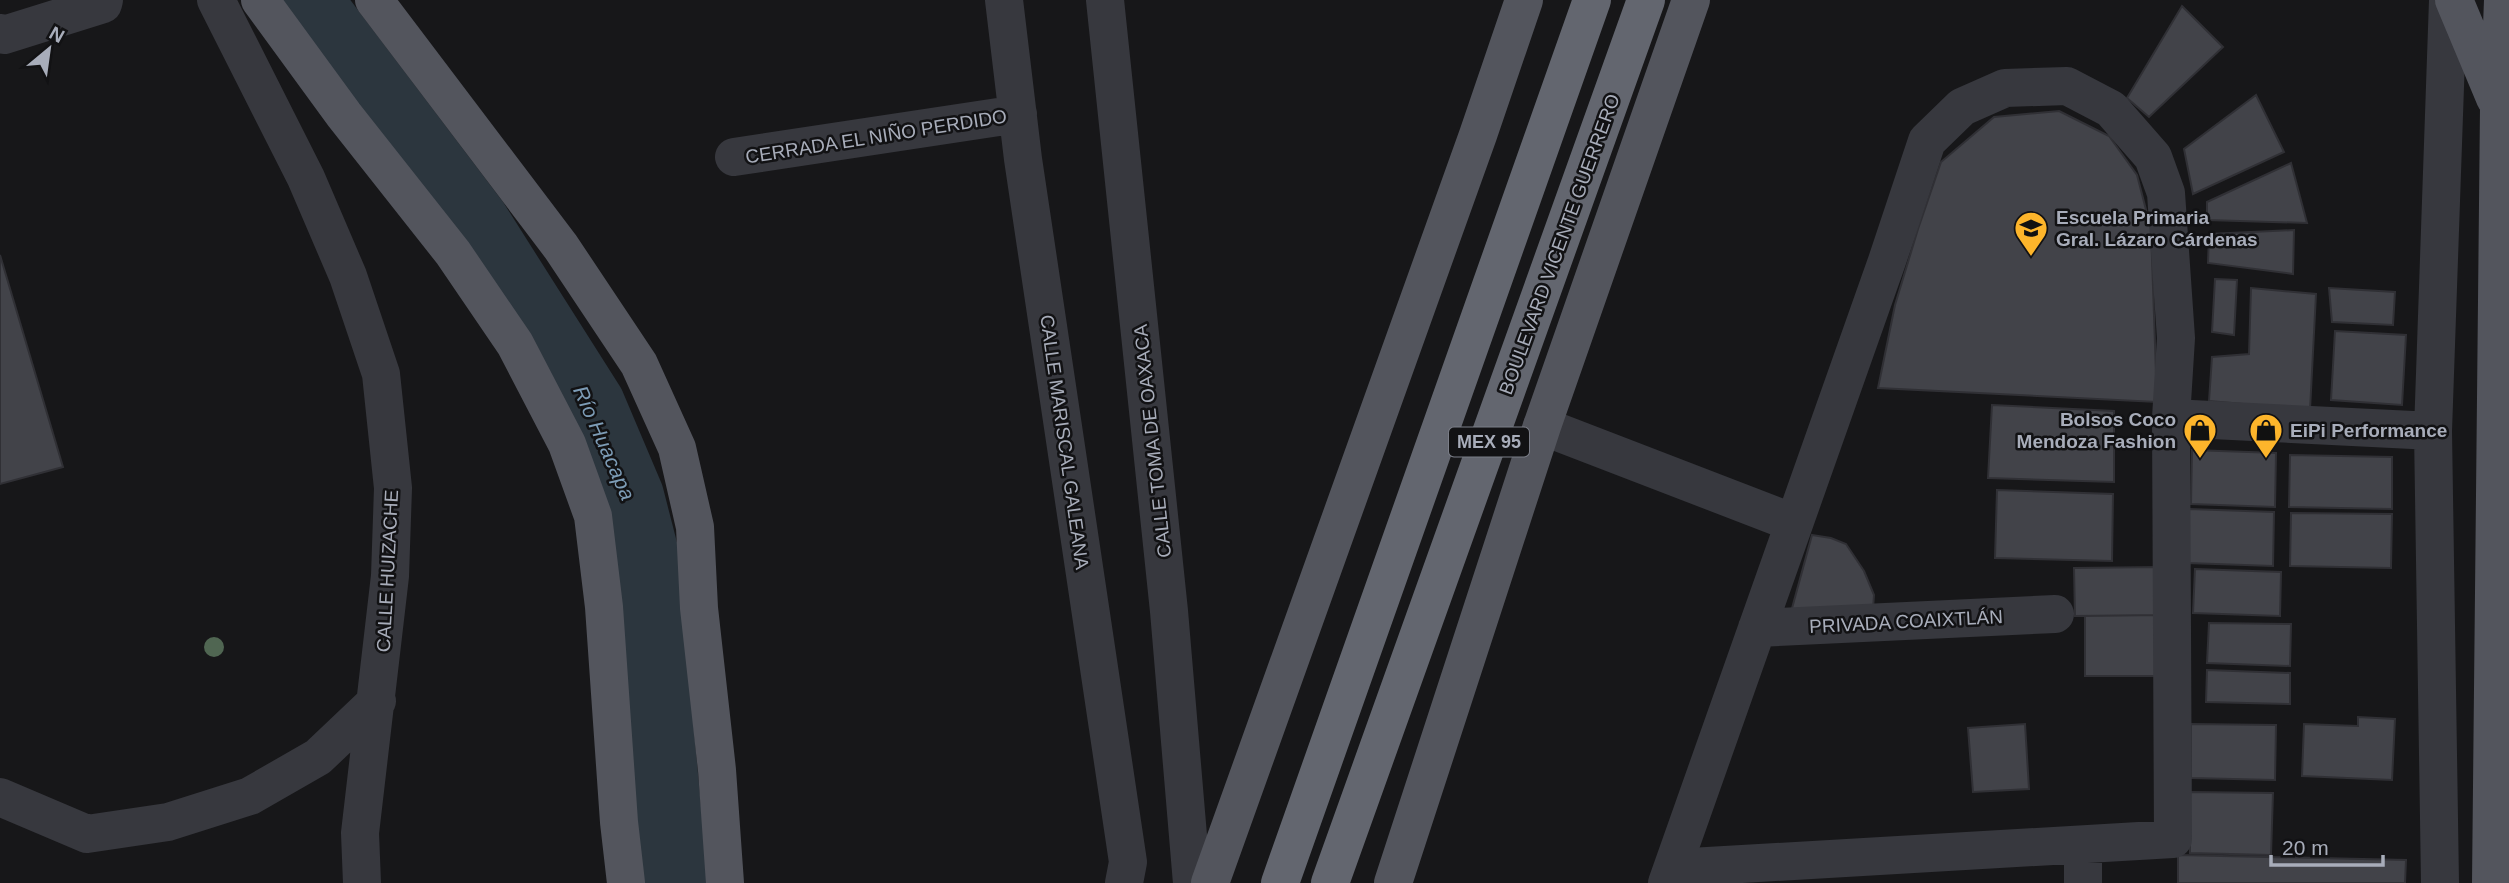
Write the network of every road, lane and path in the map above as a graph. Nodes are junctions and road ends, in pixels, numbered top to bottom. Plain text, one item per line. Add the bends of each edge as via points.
1 (104, 0) edge
2 (216, 0) edge
3 (260, 0) edge
4 (374, 0) edge
5 (1004, 0) edge
6 (1105, 0) edge
7 (1524, 0) edge
8 (1592, 0) edge
9 (1646, 0) edge
10 (1691, 0) edge
11 (2451, 0) edge
12 (2503, 0) edge
13 (0, 33) edge
14 (2499, 107) junction
15 (1018, 114) junction
16 (734, 157) dead end
17 (2171, 418) junction
18 (1542, 426) junction
19 (2433, 430) junction
20 (1794, 523) junction
21 (2055, 614) dead end
22 (1756, 628) junction
23 (2501, 692) edge
24 (377, 701) junction
25 (0, 797) edge
26 (2082, 845) junction
27 (1670, 875) edge
28 (362, 883) edge
29 (626, 883) edge
30 (725, 883) edge
31 (1125, 883) edge
32 (1192, 883) edge
33 (1210, 883) edge
34 (1280, 883) edge
35 (1330, 883) edge
36 (1393, 883) edge
37 (2083, 883) edge
38 (2440, 883) edge
39 (2491, 883) edge

1 - 13 street via 103,4
2 - 24 street, CALLE HUIZACHE via 306,178 348,276 381,374 393,488 390,576
3 - 29 main road via 453,253 515,344 567,444 593,516
4 - 30 main road via 561,247 639,365 677,448 695,527
5 - 15 street, CALLE MARISCAL GALEANA
6 - 32 street, CALLE TOMA DE OAXACA via 1169,611
7 - 33 main road
8 - 34 highway, MEX 95
9 - 35 highway, BOULEVARD VICENTE GUERRERO / MEX 95
10 - 18 main road
11 - 14 main road
11 - 19 street
12 - 14 main road
14 - 23 main road
15 - 16 street, CERRADA EL NIÑO PERDIDO
15 - 31 street, CALLE MARISCAL GALEANA via 1128,862
17 - 19 street
17 - 20 street via 2176,338 2166,193 2153,157 2111,109 2067,86 2005,88 1962,107 1927,141
17 - 26 street via 2173,839
18 - 20 street
18 - 36 main road
19 - 38 street
20 - 22 street
21 - 22 street, PRIVADA COAIXTLÁN
22 - 27 street
23 - 39 main road
24 - 25 street via 307,764 250,796 168,821 87,834
24 - 28 street, CALLE HUIZACHE via 360,833
26 - 27 street
26 - 37 street

